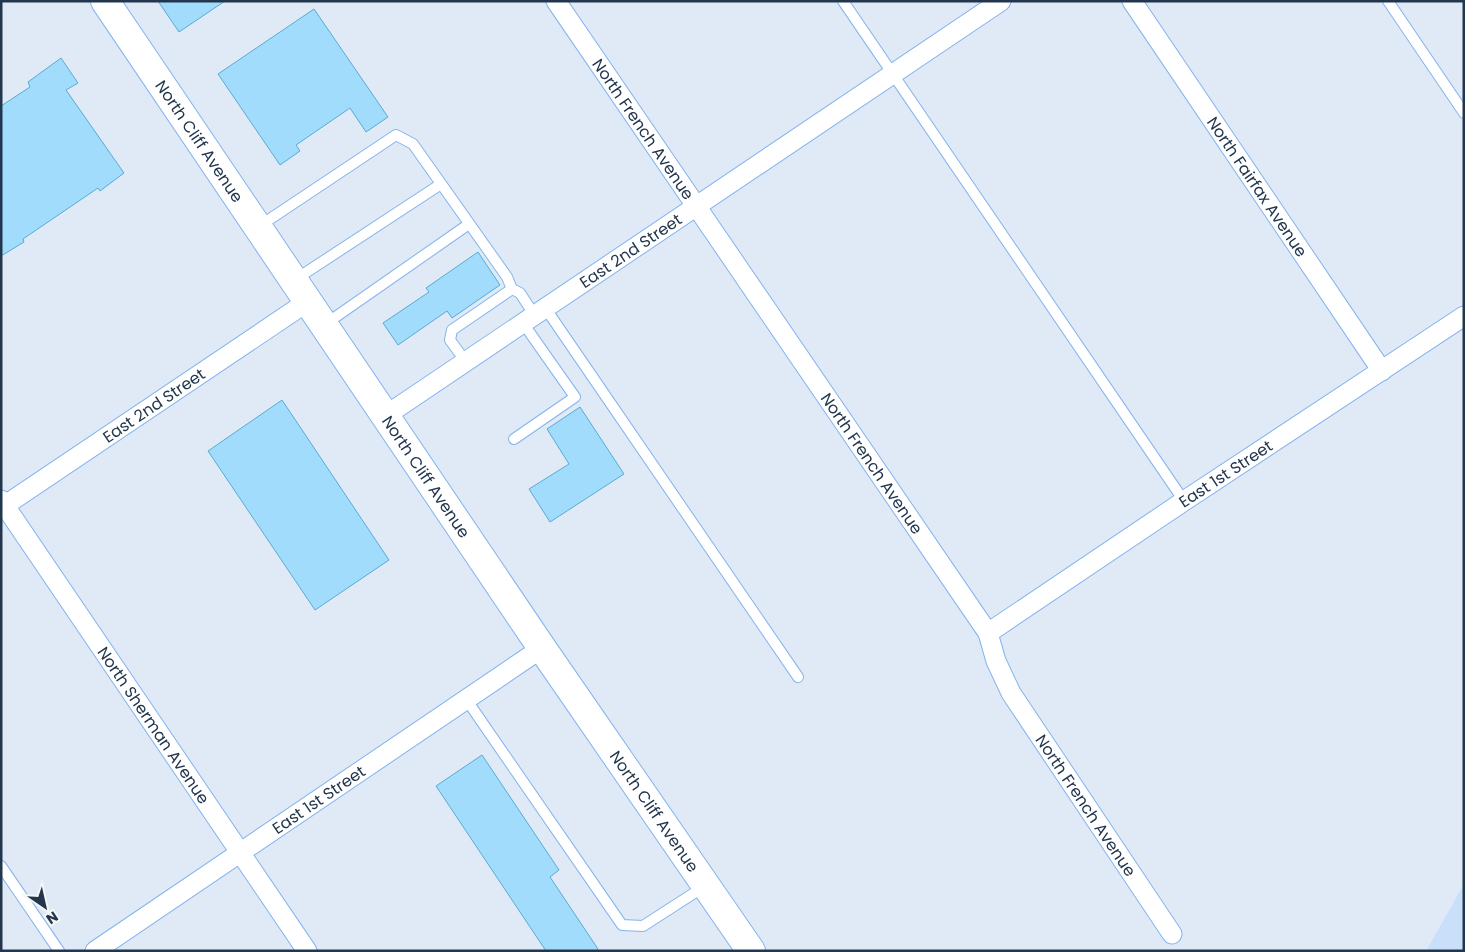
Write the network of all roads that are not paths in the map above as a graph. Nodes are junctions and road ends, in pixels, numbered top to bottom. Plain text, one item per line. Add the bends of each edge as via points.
1 (105, 1) edge
2 (556, 1) edge
3 (843, 1) edge
4 (1002, 1) edge
5 (1132, 1) edge
6 (1388, 1) edge
7 (893, 74) junction
8 (1464, 113) edge
9 (441, 184) junction
10 (696, 206) junction
11 (469, 224) junction
12 (257, 228) junction
13 (512, 289) junction
14 (300, 291) junction
15 (535, 316) junction
16 (1464, 316) edge
17 (323, 326) junction
18 (466, 362) junction
19 (1382, 371) junction
20 (385, 416) junction
21 (514, 439) dead end
22 (1184, 501) junction
23 (3, 505) edge
24 (988, 633) junction
25 (542, 648) junction
26 (798, 677) dead end
27 (466, 699) junction
28 (240, 852) junction
29 (1, 866) edge
30 (706, 886) junction
31 (1172, 934) dead end
32 (59, 951) edge
33 (95, 951) edge
34 (306, 951) edge
35 (751, 951) edge

1 - 12 main road, North Cliff Avenue
2 - 10 street, North French Avenue
3 - 7 lane
4 - 7 street, East 2nd Street
5 - 19 street, North Fairfax Avenue
6 - 8 lane
7 - 10 street, East 2nd Street
7 - 22 lane
9 - 11 lane
9 - 12 lane via 413,144 396,135
9 - 14 lane
10 - 15 street, East 2nd Street
10 - 24 street, North French Avenue
11 - 13 lane
11 - 17 lane
12 - 14 main road, North Cliff Avenue
13 - 15 lane via 520,293
13 - 18 lane via 452,330 450,340
14 - 17 main road, North Cliff Avenue
14 - 23 street, East 2nd Street
15 - 18 street, East 2nd Street
15 - 21 lane via 574,397
15 - 26 lane
16 - 19 street, East 1st Street
17 - 20 main road, North Cliff Avenue
18 - 20 street, East 2nd Street
19 - 22 street, East 1st Street
20 - 25 main road, North Cliff Avenue
22 - 24 street, East 1st Street
23 - 28 street, North Sherman Avenue
24 - 31 street, North French Avenue via 996,661 1011,693
25 - 27 street, East 1st Street
25 - 30 main road, North Cliff Avenue
27 - 28 street, East 1st Street
27 - 30 lane via 622,925 642,926
28 - 33 street, East 1st Street
28 - 34 street, North Sherman Avenue
29 - 32 lane
30 - 35 main road, North Cliff Avenue

